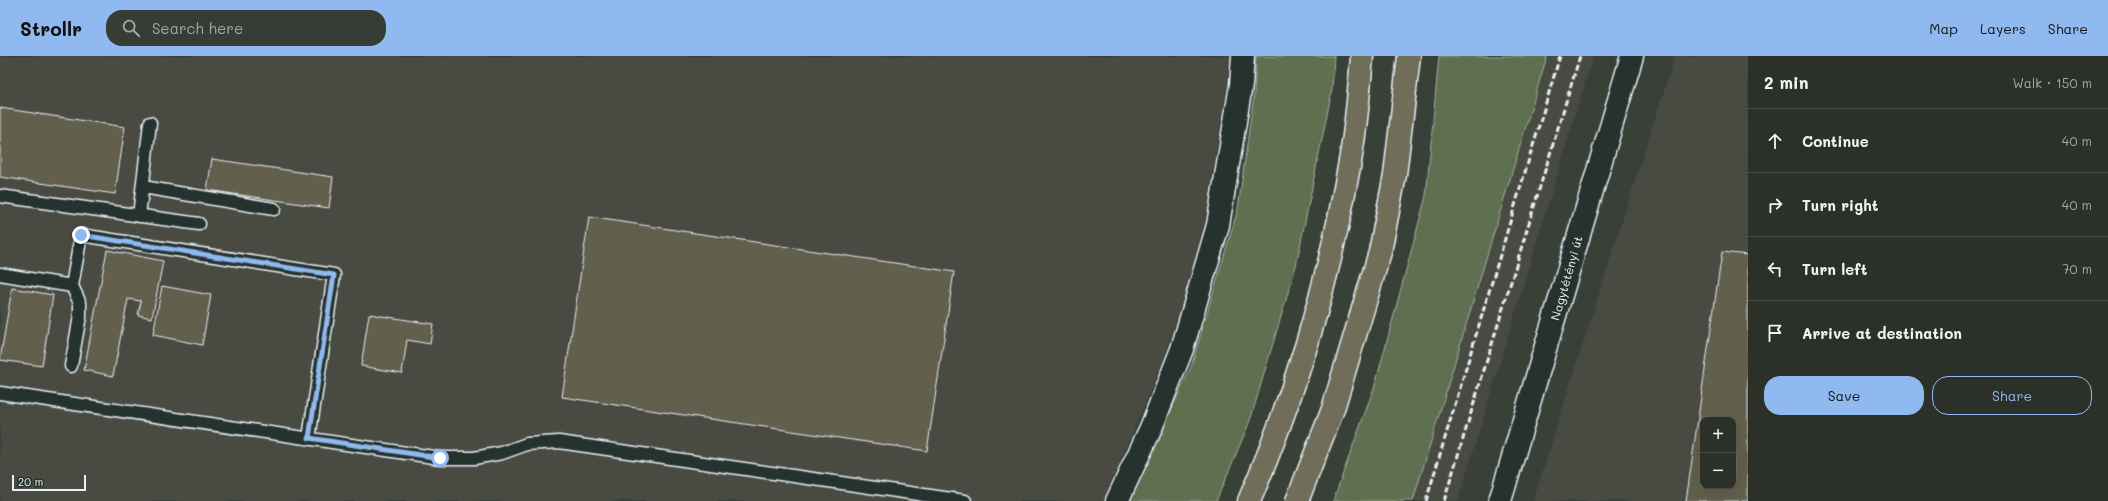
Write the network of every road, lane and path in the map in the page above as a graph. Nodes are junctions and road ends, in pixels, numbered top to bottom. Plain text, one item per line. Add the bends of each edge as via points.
1 (1243, 56) edge
2 (1362, 56) edge
3 (1409, 56) edge
4 (1632, 56) edge
5 (150, 123) dead end
6 (143, 187) junction
7 (0, 196) edge
8 (274, 208) dead end
9 (139, 216) junction
10 (199, 224) dead end
11 (0, 274) edge
12 (72, 286) junction
13 (71, 366) dead end
14 (0, 393) edge
15 (309, 438) junction
16 (965, 501) edge
17 (1117, 501) edge
18 (1249, 501) edge
19 (1297, 501) edge
20 (1500, 501) edge

1 - 17 street via 1241,85 1218,225 1182,349 1151,428
2 - 18 highway via 1349,167 1318,303 1290,392
3 - 19 highway via 1395,175 1380,252 1333,409
4 - 20 street, Nagytétényi út
5 - 6 lane
6 - 8 lane
6 - 9 lane
7 - 9 lane
9 - 10 lane
11 - 12 lane
12 - 13 lane via 80,302 80,316
12 - 15 lane via 81,235 334,275
14 - 15 lane
15 - 16 lane via 440,458 474,458 502,453 527,444 559,442

